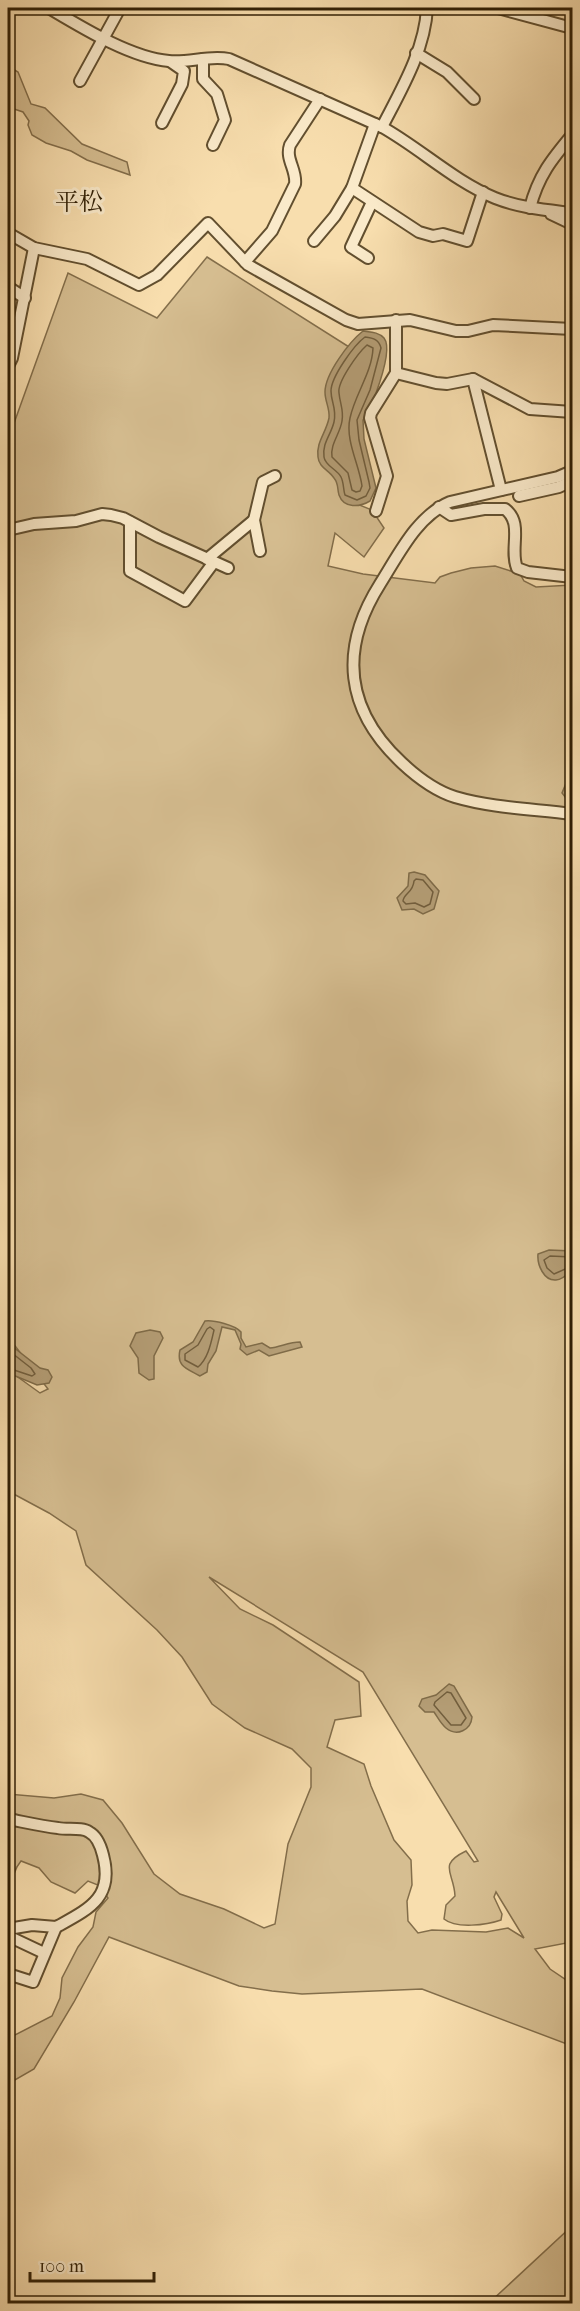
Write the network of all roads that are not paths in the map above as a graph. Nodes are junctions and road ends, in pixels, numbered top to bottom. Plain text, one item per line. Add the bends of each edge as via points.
1 (50, 8) edge
2 (120, 8) edge
3 (427, 8) edge
4 (498, 8) edge
5 (573, 28) edge
6 (103, 38) junction
7 (417, 53) junction
8 (203, 58) junction
9 (171, 62) junction
10 (80, 81) dead end
11 (320, 99) junction
12 (474, 99) dead end
13 (162, 123) dead end
14 (378, 125) junction
15 (573, 135) edge
16 (213, 145) dead end
17 (352, 188) junction
18 (483, 192) junction
19 (372, 202) junction
20 (535, 209) junction
21 (573, 213) edge
22 (573, 224) edge
23 (8, 233) edge
24 (314, 241) dead end
25 (34, 248) junction
26 (368, 258) dead end
27 (245, 262) junction
28 (8, 287) edge
29 (25, 298) junction
30 (396, 320) junction
31 (573, 329) edge
32 (8, 366) edge
33 (396, 373) junction
34 (473, 379) junction
35 (573, 412) edge
36 (573, 471) edge
37 (275, 476) dead end
38 (573, 481) edge
39 (501, 490) junction
40 (519, 496) dead end
41 (439, 507) junction
42 (376, 511) dead end
43 (254, 520) junction
44 (130, 522) junction
45 (8, 530) edge
46 (260, 551) dead end
47 (211, 560) junction
48 (228, 568) dead end
49 (573, 577) edge
50 (573, 814) edge
51 (8, 1820) edge
52 (26, 1926) junction
53 (56, 1927) junction
54 (8, 1929) edge
55 (8, 1936) edge
56 (20, 1942) junction
57 (45, 1953) junction
58 (8, 1974) edge

1 - 6 street
2 - 6 street
3 - 7 street via 425,33
4 - 5 street
6 - 9 street via 142,55
6 - 10 street
7 - 12 street via 447,72
7 - 14 street via 403,87
8 - 9 street
8 - 11 street via 229,59
8 - 16 street via 203,79 217,94 225,120
9 - 13 street via 184,71 183,78
11 - 14 street
11 - 27 street via 287,153 295,184 272,231
14 - 17 street
14 - 18 street
15 - 20 street via 548,164 536,186
17 - 19 street
17 - 24 street
18 - 19 street via 467,241 420,232
18 - 20 street
19 - 26 street via 351,247
20 - 21 street
20 - 22 street
23 - 25 street
25 - 27 street via 87,259 139,285 157,275 208,223
25 - 29 street
27 - 30 street via 346,320 358,324
28 - 29 street
29 - 32 street
30 - 31 street via 456,331 494,325
30 - 33 street
33 - 34 street via 447,384
33 - 42 street via 370,418 387,477
34 - 35 street via 530,409
34 - 39 street
36 - 39 street
37 - 43 street via 263,482
38 - 40 street
39 - 41 street
41 - 49 street via 451,515 505,509 515,522 517,568
41 - 50 street via 420,524 393,564 372,597 357,633 353,664 362,709 391,753 441,791 479,802
43 - 46 street
43 - 47 street
44 - 45 street via 102,514
44 - 47 street
44 - 47 street via 130,571 185,601
47 - 48 street
51 - 53 street via 88,1831 102,1849 106,1875 100,1896 90,1907
52 - 53 street
52 - 54 street
52 - 56 street
53 - 57 street
55 - 56 street
56 - 57 street
57 - 58 street via 33,1982

